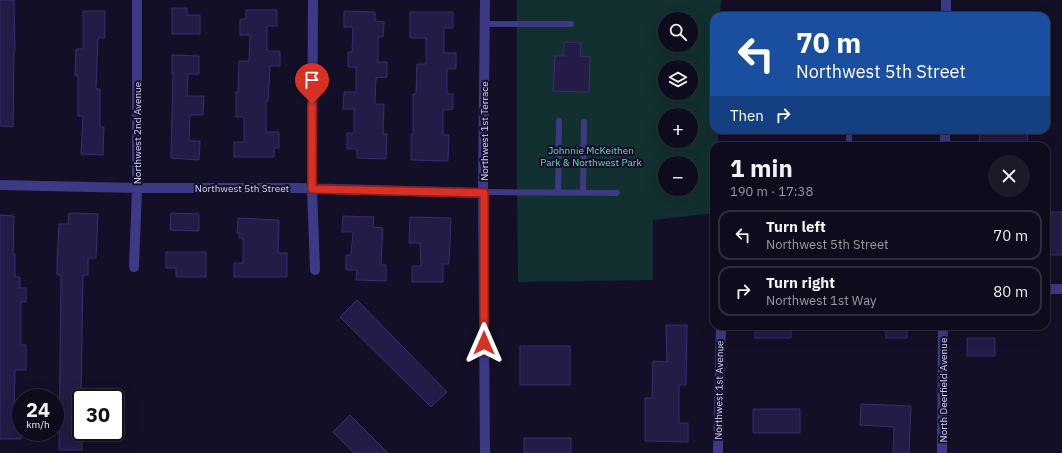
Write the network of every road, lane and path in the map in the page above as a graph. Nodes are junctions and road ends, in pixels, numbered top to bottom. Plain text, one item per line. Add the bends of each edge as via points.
1 (137, 0) edge
2 (313, 0) edge
3 (485, 0) edge
4 (946, 0) edge
5 (946, 12) edge
6 (484, 24) junction
7 (571, 24) dead end
8 (559, 121) dead end
9 (584, 122) dead end
10 (850, 135) dead end
11 (849, 142) edge
12 (0, 185) edge
13 (137, 188) junction
14 (312, 189) junction
15 (483, 192) junction
16 (558, 192) junction
17 (583, 193) junction
18 (617, 193) dead end
19 (134, 267) dead end
20 (314, 270) dead end
21 (1050, 289) edge
22 (1062, 289) edge
23 (721, 330) edge
24 (943, 330) edge
25 (485, 453) edge
26 (718, 453) edge
27 (942, 453) edge

1 - 13 street, Northwest 2nd Avenue
2 - 14 street
3 - 6 street, Northwest 1st Terrace
4 - 5 street
6 - 7 lane
6 - 15 street, Northwest 1st Terrace
8 - 16 lane
9 - 17 lane
10 - 11 lane
12 - 13 street, Northwest 5th Street
13 - 14 street, Northwest 5th Street
13 - 19 street, Northwest 2nd Avenue
14 - 15 street, Northwest 5th Street
14 - 20 street
15 - 16 lane
15 - 25 street, Northwest 1st Terrace
16 - 17 lane
17 - 18 lane
21 - 22 street
23 - 26 street, Northwest 1st Avenue
24 - 27 street, North Deerfield Avenue

